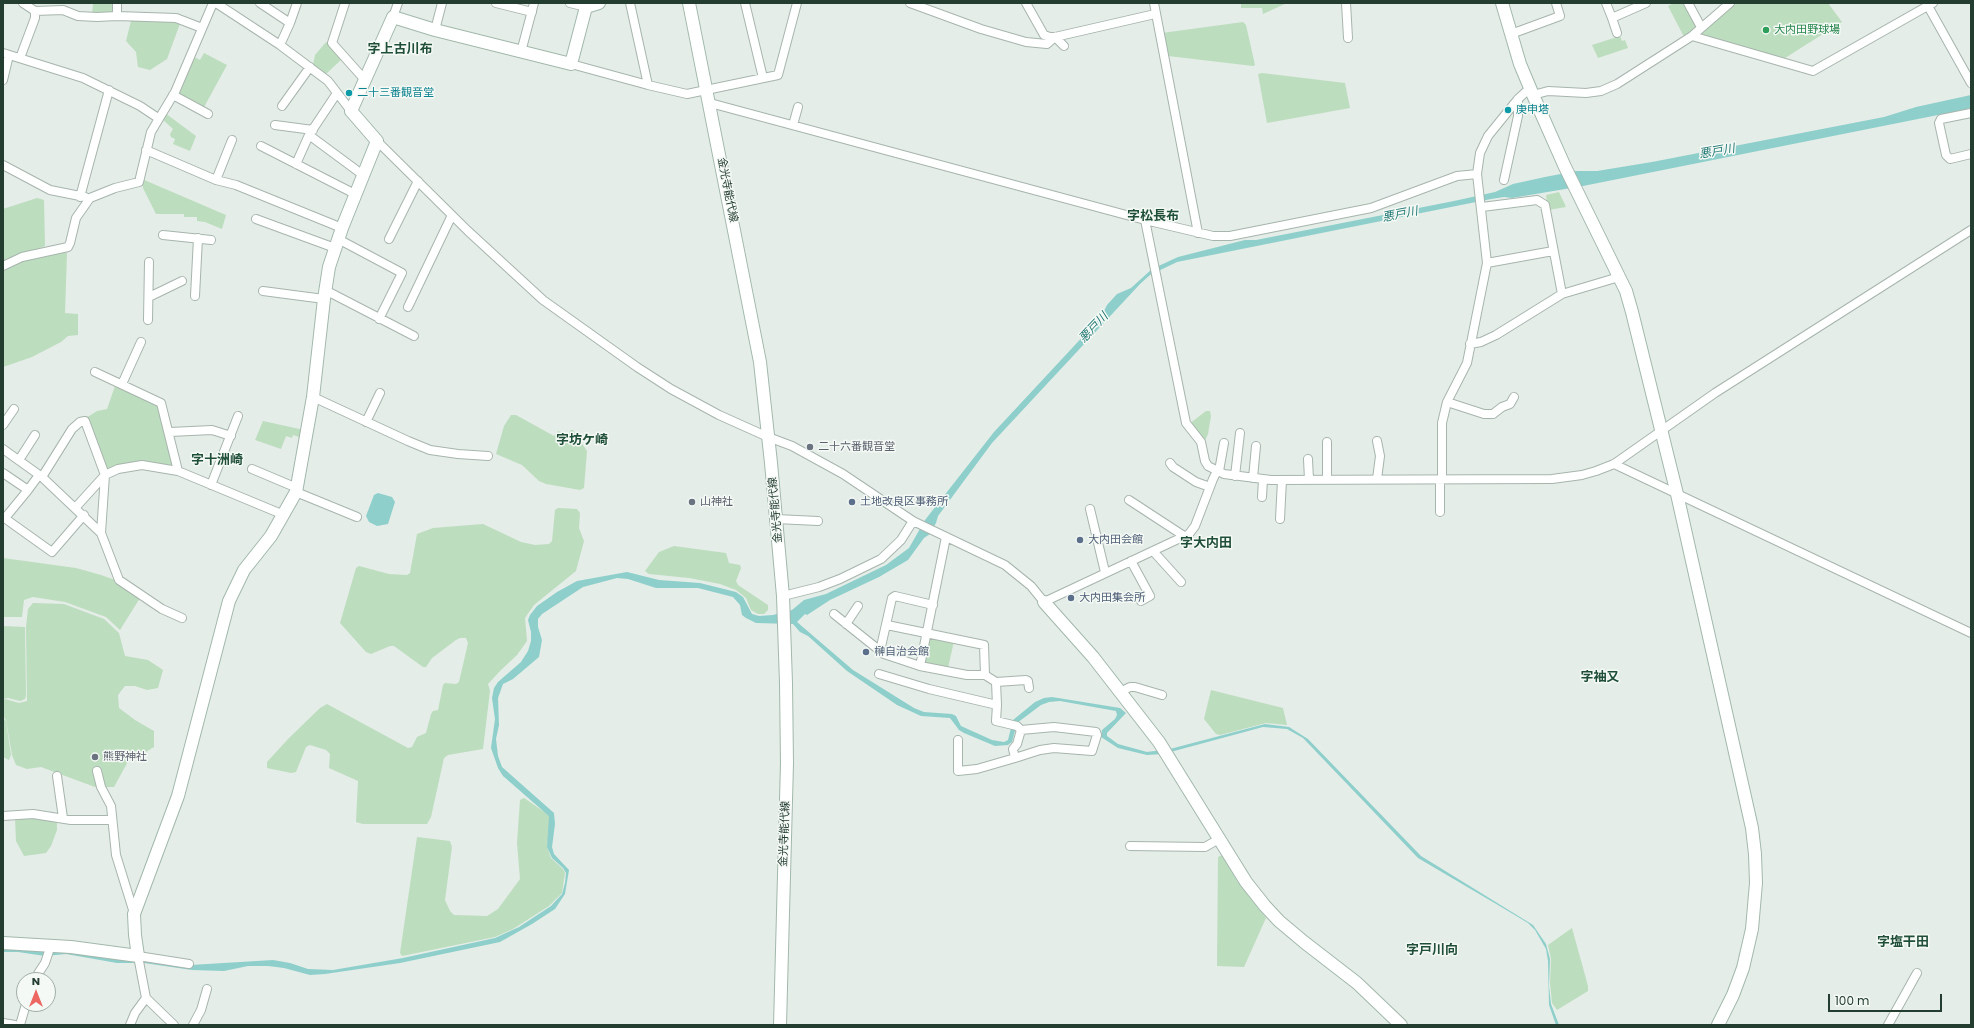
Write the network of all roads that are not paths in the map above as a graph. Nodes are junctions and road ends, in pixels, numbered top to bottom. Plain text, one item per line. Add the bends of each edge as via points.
1 (23, 3) edge
2 (117, 3) edge
3 (214, 3) edge
4 (260, 3) edge
5 (297, 3) edge
6 (345, 3) edge
7 (398, 3) edge
8 (442, 3) edge
9 (496, 3) edge
10 (534, 3) edge
11 (570, 3) edge
12 (599, 3) edge
13 (630, 3) edge
14 (689, 3) edge
15 (745, 3) edge
16 (797, 3) edge
17 (910, 3) edge
18 (1026, 3) edge
19 (1154, 3) edge
20 (1346, 3) edge
21 (1502, 3) edge
22 (1556, 3) edge
23 (1606, 3) edge
24 (1646, 3) edge
25 (1688, 3) edge
26 (1730, 3) edge
27 (1930, 4) edge
28 (586, 5) edge
29 (35, 11) junction
30 (532, 12) junction
31 (1155, 14) junction
32 (117, 16) junction
33 (393, 17) junction
34 (1612, 18) junction
35 (290, 23) junction
36 (1701, 27) junction
37 (202, 28) junction
38 (435, 30) junction
39 (1617, 33) dead end
40 (1511, 34) junction
41 (1692, 36) junction
42 (1055, 37) junction
43 (1348, 38) dead end
44 (280, 45) junction
45 (1064, 46) dead end
46 (521, 52) junction
47 (6, 54) edge
48 (20, 58) junction
49 (571, 64) junction
50 (310, 67) junction
51 (1969, 74) edge
52 (763, 78) junction
53 (3, 80) edge
54 (366, 80) junction
55 (1971, 83) edge
56 (648, 85) junction
57 (707, 89) junction
58 (109, 90) junction
59 (1532, 91) junction
60 (337, 93) junction
61 (173, 95) junction
62 (1518, 99) junction
63 (710, 103) junction
64 (282, 106) dead end
65 (798, 107) dead end
66 (350, 112) junction
67 (1971, 112) edge
68 (208, 114) dead end
69 (158, 118) junction
70 (275, 124) dead end
71 (793, 125) junction
72 (311, 133) junction
73 (232, 140) dead end
74 (377, 141) junction
75 (262, 146) dead end
76 (146, 150) junction
77 (1971, 154) edge
78 (296, 164) junction
79 (3, 165) edge
80 (1477, 174) junction
81 (363, 175) junction
82 (216, 180) junction
83 (1504, 180) dead end
84 (418, 181) junction
85 (355, 194) junction
86 (80, 196) junction
87 (90, 198) junction
88 (1482, 207) junction
89 (452, 215) junction
90 (256, 219) dead end
91 (1145, 220) junction
92 (1971, 222) edge
93 (1971, 226) edge
94 (1971, 230) edge
95 (1198, 233) junction
96 (163, 235) dead end
97 (198, 238) junction
98 (338, 238) junction
99 (389, 239) dead end
100 (211, 240) dead end
101 (1553, 251) junction
102 (149, 262) dead end
103 (1487, 263) junction
104 (3, 266) edge
105 (1619, 277) junction
106 (182, 281) dead end
107 (263, 290) dead end
108 (324, 294) junction
109 (1562, 294) junction
110 (195, 296) dead end
111 (149, 297) junction
112 (408, 307) dead end
113 (379, 319) junction
114 (148, 320) dead end
115 (414, 336) dead end
116 (141, 342) dead end
117 (1470, 344) junction
118 (95, 372) dead end
119 (122, 384) junction
120 (380, 393) dead end
121 (314, 397) junction
122 (1514, 397) dead end
123 (1448, 402) junction
124 (14, 408) dead end
125 (238, 416) dead end
126 (366, 422) junction
127 (3, 425) edge
128 (1662, 430) junction
129 (170, 432) junction
130 (1240, 433) dead end
131 (35, 435) dead end
132 (231, 436) junction
133 (768, 437) junction
134 (1377, 441) dead end
135 (1327, 442) dead end
136 (1224, 443) dead end
137 (1256, 446) dead end
138 (3, 449) edge
139 (488, 456) dead end
140 (1308, 459) dead end
141 (19, 460) junction
142 (1170, 463) dead end
143 (1614, 464) junction
144 (252, 469) dead end
145 (178, 471) junction
146 (1220, 472) junction
147 (3, 473) edge
148 (105, 475) junction
149 (41, 476) junction
150 (1235, 476) junction
151 (1253, 478) junction
152 (1263, 479) junction
153 (1377, 479) junction
154 (1282, 480) junction
155 (1309, 480) junction
156 (1327, 480) junction
157 (1441, 480) junction
158 (211, 485) junction
159 (1210, 487) junction
160 (28, 490) junction
161 (297, 490) junction
162 (1677, 494) junction
163 (1262, 498) dead end
164 (1129, 500) dead end
165 (76, 507) junction
166 (1090, 509) dead end
167 (1440, 512) dead end
168 (84, 515) junction
169 (284, 515) junction
170 (4, 517) edge
171 (357, 517) dead end
172 (776, 519) junction
173 (1280, 519) dead end
174 (818, 520) dead end
175 (914, 521) junction
176 (101, 533) junction
177 (1184, 536) junction
178 (946, 537) junction
179 (1153, 551) junction
180 (1131, 561) junction
181 (1105, 572) junction
182 (1181, 582) dead end
183 (783, 601) junction
184 (1141, 601) dead end
185 (1044, 602) junction
186 (933, 605) junction
187 (858, 606) dead end
188 (834, 614) dead end
189 (182, 618) dead end
190 (846, 624) junction
191 (887, 625) junction
192 (1971, 633) edge
193 (928, 634) junction
194 (880, 651) junction
195 (920, 666) junction
196 (879, 674) dead end
197 (985, 675) junction
198 (996, 682) junction
199 (1029, 688) dead end
200 (1120, 692) junction
201 (1162, 694) dead end
202 (997, 704) junction
203 (1016, 727) junction
204 (958, 740) dead end
205 (1015, 758) junction
206 (96, 771) dead end
207 (58, 776) dead end
208 (3, 816) edge
209 (62, 818) junction
210 (112, 820) junction
211 (1219, 839) junction
212 (1130, 846) dead end
213 (134, 914) junction
214 (3, 943) edge
215 (49, 951) junction
216 (139, 960) junction
217 (189, 964) dead end
218 (38, 972) edge
219 (1917, 973) dead end
220 (207, 989) dead end
221 (146, 998) junction
222 (24, 1012) edge
223 (3, 1023) edge
224 (15, 1025) edge
225 (20, 1025) edge
226 (130, 1025) edge
227 (174, 1025) edge
228 (193, 1025) edge
229 (780, 1025) edge
230 (1401, 1025) edge
231 (1718, 1025) edge
232 (1888, 1025) edge

1 - 29 street
2 - 32 street
3 - 37 street
3 - 44 street
4 - 35 street
5 - 35 street
6 - 54 street via 332,42
7 - 33 street
8 - 38 street
9 - 30 street
10 - 30 street
11 - 28 street
12 - 28 street
13 - 56 street
14 - 57 street, 金光寺能代線
15 - 52 street
16 - 52 street via 778,75
17 - 42 street via 981,29 1026,42 1047,44
18 - 42 street via 1044,35
19 - 31 street
20 - 43 street
21 - 40 street
22 - 40 street via 1560,16
23 - 34 street
24 - 34 street
25 - 36 street
26 - 36 street
27 - 41 street via 1813,71
27 - 51 street
28 - 49 street
29 - 32 street via 63,10 78,16
29 - 48 street via 35,18
30 - 46 street
31 - 42 street
31 - 95 street
32 - 37 street via 176,18
33 - 38 street
33 - 54 street
34 - 39 street
35 - 44 street
36 - 41 street
37 - 61 street
38 - 46 street
40 - 59 street
41 - 59 street via 1617,84 1601,91
42 - 45 street
44 - 50 street
46 - 49 street
47 - 48 street
47 - 53 street
48 - 58 street via 62,70
49 - 56 street
50 - 60 street via 328,81
50 - 64 street
51 - 55 street
52 - 57 street
54 - 66 street
56 - 57 street via 687,94
57 - 63 street, 金光寺能代線
58 - 69 street
58 - 86 street
59 - 62 street
59 - 105 street via 1564,167
60 - 66 street
60 - 72 street
61 - 68 street
61 - 69 street
62 - 80 street via 1488,136 1480,153
62 - 83 street via 1518,116
63 - 71 street
63 - 133 street, 金光寺能代線 via 760,362
65 - 71 street
66 - 74 street
67 - 77 street via 1941,119 1939,123 1946,155 1950,159
69 - 76 street
70 - 72 street
71 - 91 street
72 - 78 street
72 - 81 street
73 - 82 street
74 - 81 street
74 - 84 street
75 - 78 street
76 - 82 street
76 - 87 street via 139,182
78 - 85 street
79 - 86 street via 50,190
80 - 88 street
80 - 95 street via 1458,176 1372,208 1230,236
81 - 85 street
82 - 98 street via 236,185
84 - 89 street
84 - 99 street
85 - 98 street
86 - 87 street
87 - 104 street via 76,218 68,247 22,257
88 - 101 street via 1537,200 1545,205
88 - 103 street
89 - 112 street
89 - 133 street via 543,300 617,353 671,389 719,415
90 - 98 street
91 - 95 street
91 - 146 street via 1186,424 1201,442 1208,466
92 - 93 street
94 - 128 street via 1715,393
96 - 97 street
97 - 100 street
97 - 110 street
98 - 108 street
98 - 113 street via 402,273
101 - 103 street
101 - 109 street
102 - 111 street
103 - 117 street
105 - 109 street
105 - 128 street via 1632,312
106 - 111 street
107 - 108 street
108 - 113 street
108 - 121 street
109 - 117 street via 1496,335
111 - 114 street
113 - 115 street
116 - 119 street
117 - 123 street via 1467,363
118 - 119 street
119 - 129 street via 162,403
120 - 126 street
121 - 126 street
121 - 161 street
122 - 123 street via 1510,404 1493,414 1484,414
123 - 157 street via 1442,424
124 - 127 street
125 - 132 street
126 - 139 street via 430,450
128 - 143 street
128 - 162 street
129 - 132 street via 212,430
129 - 145 street
130 - 150 street
131 - 141 street
132 - 158 street
133 - 172 street, 金光寺能代線
133 - 175 street via 792,446 842,474
134 - 153 street via 1380,456
135 - 156 street
136 - 146 street
137 - 151 street
138 - 141 street
140 - 155 street
141 - 149 street
142 - 159 street via 1196,482
143 - 157 street via 1582,475 1552,480
143 - 162 street
144 - 161 street
145 - 148 street via 142,464 118,469
145 - 158 street
146 - 150 street
146 - 159 street via 1216,473
147 - 160 street
148 - 149 street via 85,421 72,429
148 - 165 street
148 - 176 street
149 - 160 street
149 - 165 street
150 - 151 street
151 - 152 street
152 - 154 street
152 - 163 street
153 - 156 street
153 - 157 street
154 - 155 street
154 - 173 street
155 - 156 street
157 - 167 street
158 - 169 street
159 - 177 street via 1195,526
160 - 170 street
161 - 169 street
161 - 171 street
162 - 192 street
162 - 231 street via 1752,828 1755,854 1755,908 1749,941 1743,968
164 - 177 street
165 - 168 street
166 - 181 street
168 - 170 street via 52,552
168 - 176 street
169 - 213 street via 244,570 229,601 178,796
172 - 174 street
172 - 183 street, 金光寺能代線
175 - 178 street
175 - 183 street via 901,540 881,559 826,585
176 - 189 street via 119,580 162,609
177 - 179 street
178 - 185 street via 1011,569 1031,586
178 - 186 street
179 - 180 street
179 - 182 street
180 - 181 street
180 - 184 street via 1150,596
181 - 185 street
183 - 229 street, 金光寺能代線 via 787,763
185 - 200 street
186 - 191 street via 895,596 892,598
186 - 193 street
187 - 190 street
188 - 190 street
190 - 194 street
191 - 193 street
191 - 194 street
193 - 195 street
193 - 197 street via 984,645
194 - 195 street
195 - 197 street via 967,675
196 - 202 street via 929,689
197 - 198 street
198 - 199 street via 1026,680
198 - 202 street
200 - 201 street via 1136,687
200 - 211 street via 1159,742
202 - 203 street via 996,721
203 - 205 street via 1018,744 1013,749
203 - 205 street via 1054,727 1096,732 1097,735 1092,751 1054,748
204 - 205 street via 958,771 977,769
206 - 210 street via 111,806
207 - 209 street
208 - 209 street via 33,814
209 - 210 street
210 - 213 street via 116,855
211 - 212 street via 1205,847
211 - 230 street via 1246,882 1279,921 1357,983
213 - 216 street
214 - 215 street
215 - 216 street
215 - 218 street
216 - 217 street
216 - 221 street
219 - 232 street
220 - 228 street via 201,1010
221 - 226 street
221 - 227 street
222 - 225 street
223 - 224 street

